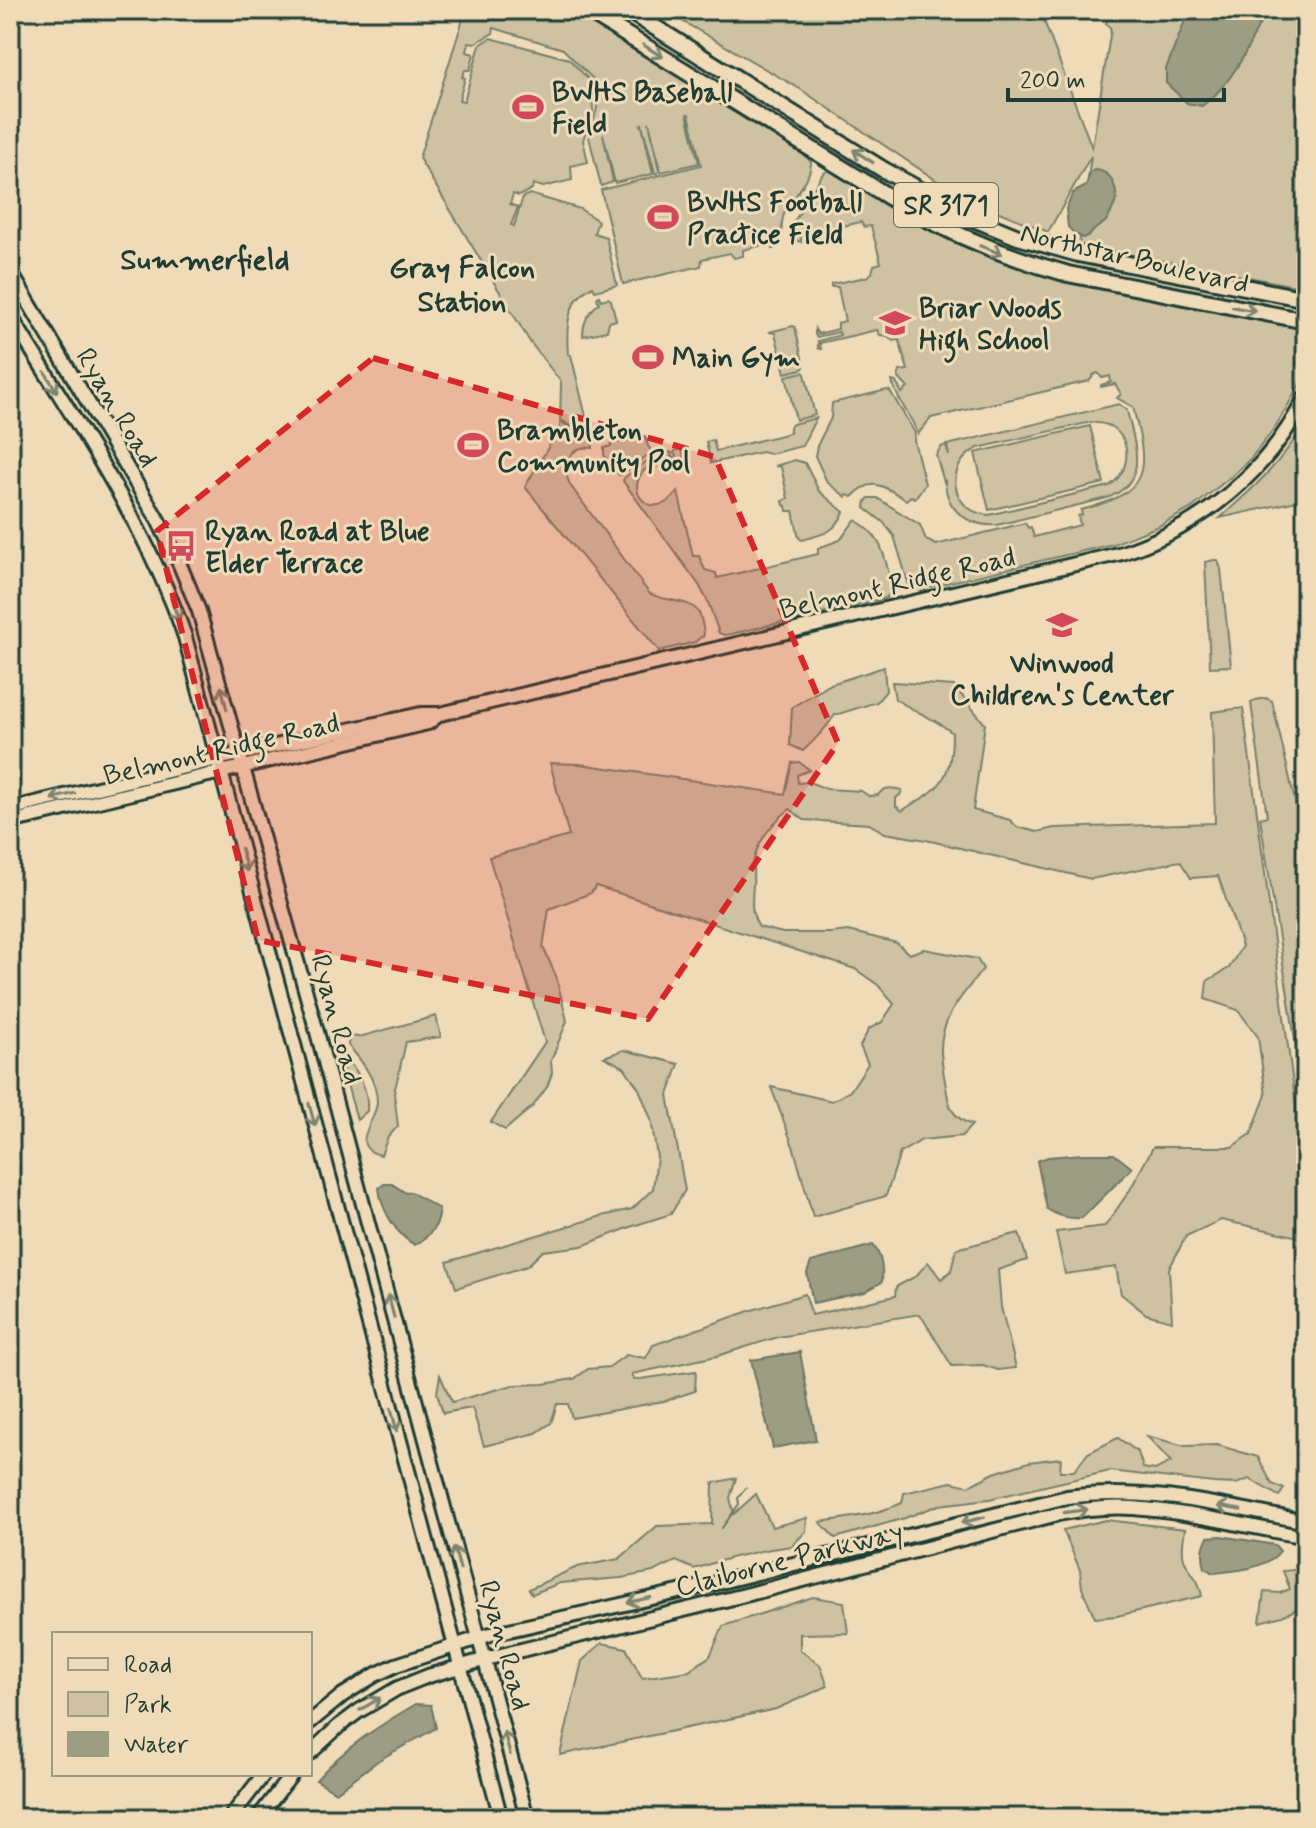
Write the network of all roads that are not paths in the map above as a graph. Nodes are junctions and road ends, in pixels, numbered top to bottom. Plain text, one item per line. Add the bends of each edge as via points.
1 (586, 10) edge
2 (627, 10) edge
3 (10, 271) edge
4 (1306, 299) edge
5 (10, 315) edge
6 (1306, 321) edge
7 (1306, 396) edge
8 (440, 714) junction
9 (239, 754) junction
10 (218, 759) junction
11 (243, 769) junction
12 (222, 773) junction
13 (10, 809) edge
14 (10, 822) edge
15 (1306, 1522) edge
16 (1306, 1537) edge
17 (479, 1637) junction
18 (454, 1645) junction
19 (485, 1660) junction
20 (459, 1666) junction
21 (312, 1720) edge
22 (312, 1751) edge
23 (262, 1776) edge
24 (290, 1776) edge
25 (230, 1818) edge
26 (258, 1818) edge
27 (501, 1818) edge
28 (527, 1818) edge

1 -> 6 main road, Northstar Boulevard / SR 3171 via 907,208 977,244 1068,274
4 -> 2 main road, Northstar Boulevard / SR 3171 via 1078,254 969,217
9 -> 3 main road, Ryan Road via 199,611 169,541
5 -> 10 main road, Ryan Road via 152,555 185,637
7 - 8 main road, Belmont Ridge Road via 1287,429 1242,482 1192,522 1137,548
8 - 9 main road, Belmont Ridge Road
8 - 11 main road, Belmont Ridge Road via 428,723
9 - 10 main road, Belmont Ridge Road
9 - 11 main road, Ryan Road
10 - 12 main road, Ryan Road
10 -> 13 main road, Belmont Ridge Road
11 - 12 main road, Belmont Ridge Road
17 -> 11 main road, Ryan Road
12 - 14 main road, Belmont Ridge Road
12 -> 18 main road, Ryan Road
15 -> 17 main road, Claiborne Parkway via 1149,1494 1067,1497
19 -> 16 main road, Claiborne Parkway via 1076,1511 1157,1510
17 - 18 main road, Claiborne Parkway
17 - 19 main road, Ryan Road
18 - 20 main road, Ryan Road
18 - 21 main road, Claiborne Parkway via 375,1675
19 - 20 main road, Claiborne Parkway
28 -> 19 main road, Ryan Road
22 -> 20 main road, Claiborne Parkway via 378,1699
20 - 27 main road, Ryan Road
23 - 25 main road
24 - 26 main road

